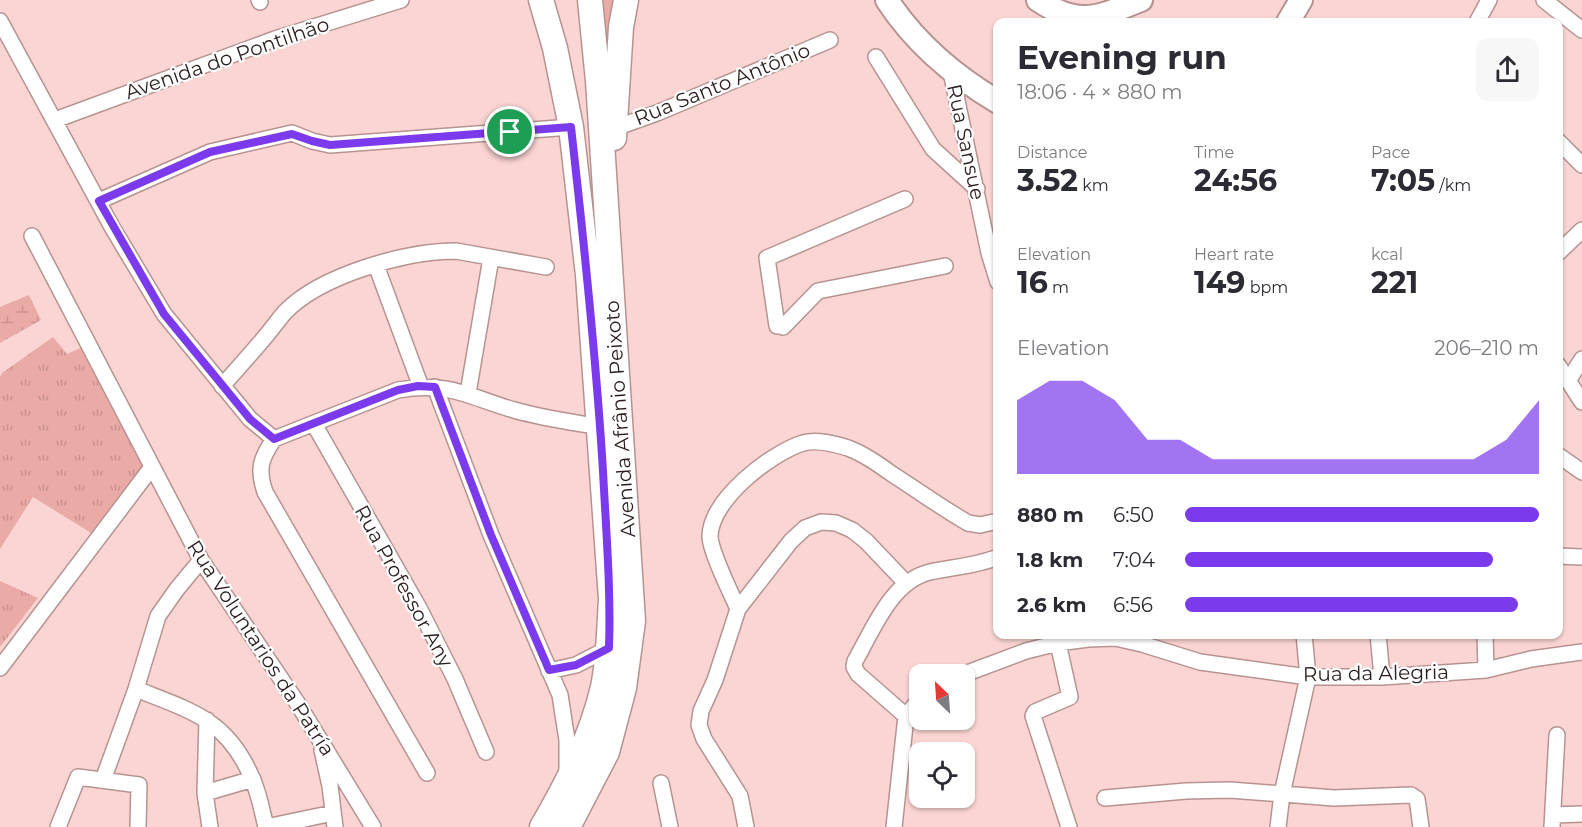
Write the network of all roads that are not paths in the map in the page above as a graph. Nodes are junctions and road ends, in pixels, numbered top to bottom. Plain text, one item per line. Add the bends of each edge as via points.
1 (401, 0) edge
2 (541, 0) edge
3 (590, 0) edge
4 (626, 0) edge
5 (887, 0) edge
6 (1038, 0) edge
7 (1141, 0) edge
8 (1301, 0) edge
9 (1489, 0) edge
10 (1544, 0) edge
11 (1290, 18) edge
12 (1479, 18) edge
13 (0, 21) edge
14 (1582, 30) edge
15 (830, 40) dead end
16 (876, 57) dead end
17 (951, 72) junction
18 (993, 99) edge
19 (55, 120) junction
20 (571, 127) junction
21 (615, 128) junction
22 (1563, 146) edge
23 (1582, 165) edge
24 (977, 189) junction
25 (905, 199) dead end
26 (99, 201) junction
27 (1582, 230) edge
28 (607, 233) junction
29 (32, 236) dead end
30 (1563, 248) edge
31 (491, 258) junction
32 (993, 264) edge
33 (376, 265) junction
34 (945, 266) dead end
35 (546, 267) dead end
36 (1582, 359) edge
37 (1563, 373) edge
38 (1568, 381) junction
39 (222, 386) junction
40 (428, 387) junction
41 (468, 393) junction
42 (1582, 402) edge
43 (314, 424) junction
44 (600, 427) junction
45 (274, 439) junction
46 (1563, 458) edge
47 (152, 466) junction
48 (1582, 472) edge
49 (993, 522) edge
50 (1563, 555) edge
51 (1582, 557) edge
52 (993, 558) edge
53 (201, 560) junction
54 (906, 583) junction
55 (738, 609) junction
56 (1088, 639) edge
57 (1120, 639) edge
58 (1304, 639) edge
59 (1378, 639) edge
60 (1485, 639) edge
61 (1058, 643) junction
62 (609, 648) junction
63 (1582, 652) edge
64 (0, 668) edge
65 (549, 670) junction
66 (975, 670) edge
67 (1486, 670) junction
68 (1308, 677) junction
69 (1382, 677) junction
70 (136, 688) junction
71 (909, 712) edge
72 (906, 716) junction
73 (207, 720) junction
74 (1557, 735) dead end
75 (321, 741) junction
76 (486, 752) dead end
77 (427, 773) dead end
78 (252, 779) junction
79 (103, 780) junction
80 (661, 783) dead end
81 (567, 784) junction
82 (205, 793) junction
83 (1282, 794) junction
84 (1105, 798) dead end
85 (1582, 814) edge
86 (334, 820) edge
87 (1552, 821) edge
88 (58, 827) edge
89 (138, 827) edge
90 (210, 827) edge
91 (266, 827) edge
92 (374, 827) edge
93 (542, 827) edge
94 (568, 827) edge
95 (670, 827) edge
96 (746, 827) edge
97 (894, 827) edge
98 (1069, 827) edge
99 (1278, 827) edge
100 (1421, 827) edge

1 - 19 street, Avenida do Pontilhão via 288,34
2 - 20 main road, Avenida Afrânio Peixoto
3 - 28 main road, Avenida Afrânio Peixoto
4 - 21 main road
5 - 17 street via 907,28
6 - 7 street via 1065,15 1083,18 1101,16
8 - 11 street
9 - 12 street
10 - 14 street
13 - 19 street
15 - 21 street, Rua Santo Antônio
16 - 24 street via 933,149
17 - 18 street
17 - 24 street, Rua Sansue
19 - 26 street
20 - 26 street via 330,145 292,134 207,153
20 - 44 main road, Avenida Afrânio Peixoto
21 - 28 main road
22 - 23 street
24 - 32 street, Rua Sansue
25 - 34 street via 767,258 780,326 818,291
26 - 39 street via 164,314
27 - 30 street
28 - 94 main road, Avenida Afrânio Peixoto via 633,621 624,688 607,752
29 - 47 street, Rua Voluntarios da Patría
31 - 33 street via 442,251
31 - 35 street
31 - 41 street
33 - 39 street via 298,301
33 - 40 street
36 - 38 street
37 - 38 street
38 - 42 street
39 - 45 street via 250,419
40 - 41 street
40 - 43 street via 398,390
40 - 65 street
41 - 44 street via 513,410
43 - 45 street
43 - 76 street, Rua Professor Any via 419,608
44 - 62 main road, Avenida Afrânio Peixoto
45 - 77 street via 261,465 265,492
46 - 48 street
47 - 53 street, Rua Voluntarios da Patría
47 - 64 street
49 - 55 street via 968,523 860,453 830,443 802,443 749,474 712,525 713,549
50 - 51 street
52 - 54 street via 928,572
53 - 70 street via 158,616
53 - 75 street, Rua Voluntarios da Patría
54 - 55 street via 852,530 821,522 805,528 791,541
54 - 72 street via 885,608 854,667
55 - 96 street via 699,725 740,796
56 - 61 street, Rua da Alegria
57 - 68 street, Rua da Alegria via 1200,662
58 - 68 street
59 - 69 street
60 - 67 street
61 - 66 street, Rua da Alegria
61 - 98 street via 1070,697 1033,716
62 - 65 street via 576,665
62 - 81 main road, Avenida Afrânio Peixoto via 592,724
63 - 67 street, Rua da Alegria
65 - 81 street via 564,715
67 - 69 street, Rua da Alegria
68 - 69 street, Rua da Alegria
68 - 83 street
70 - 73 street
70 - 79 street
71 - 72 street
72 - 97 street
73 - 78 street via 225,733
73 - 82 street
74 - 87 street
75 - 86 street
75 - 92 street, Rua Voluntarios da Patría
78 - 82 street
78 - 91 street
79 - 88 street via 78,777
79 - 89 street via 140,785
80 - 95 street
81 - 93 main road, Avenida Afrânio Peixoto
82 - 90 street
83 - 84 street via 1186,790
83 - 99 street
83 - 100 street via 1334,798 1412,795 1417,799
85 - 87 street
86 - 91 street

